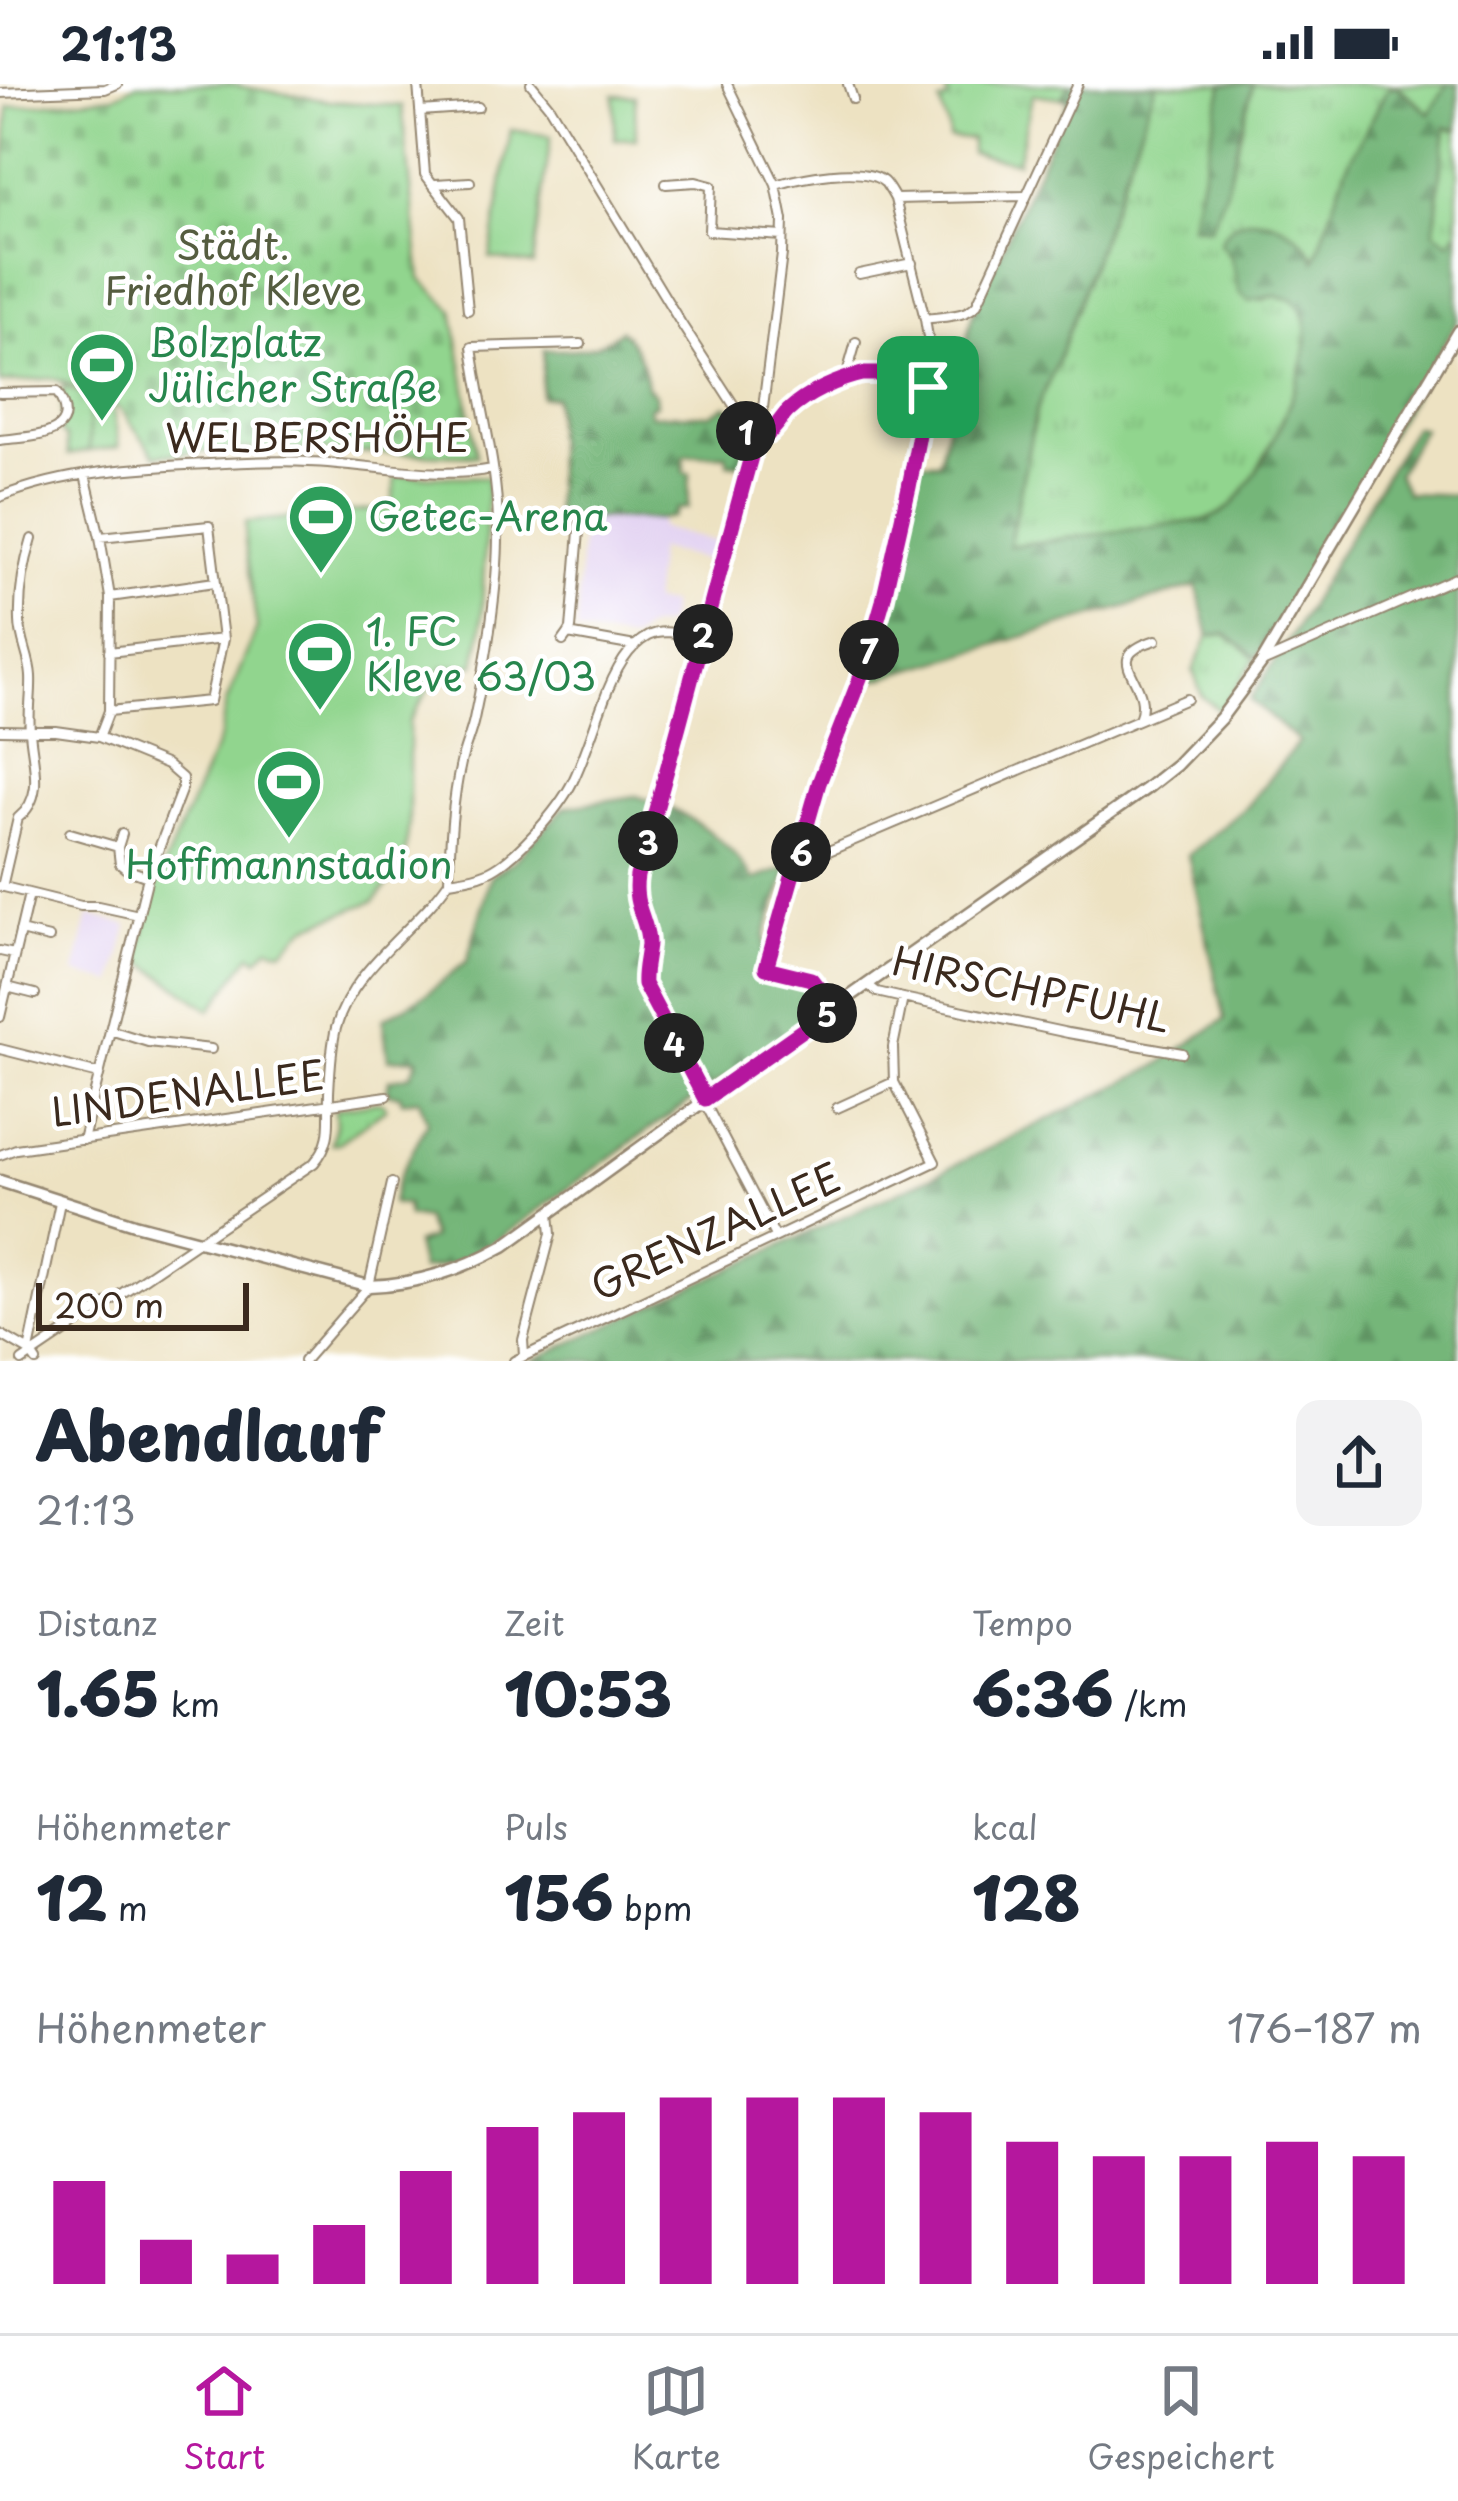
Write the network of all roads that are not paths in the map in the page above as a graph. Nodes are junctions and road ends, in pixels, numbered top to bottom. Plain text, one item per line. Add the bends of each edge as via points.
1 (117, 84) edge
2 (418, 84) edge
3 (531, 84) edge
4 (727, 84) edge
5 (848, 84) edge
6 (1078, 84) edge
7 (0, 93) edge
8 (853, 99) dead end
9 (478, 107) dead end
10 (420, 111) junction
11 (470, 182) dead end
12 (433, 184) junction
13 (666, 184) dead end
14 (776, 185) junction
15 (1024, 196) junction
16 (895, 199) junction
17 (782, 236) junction
18 (912, 262) junction
19 (859, 274) dead end
20 (468, 310) dead end
21 (925, 319) junction
22 (1458, 331) edge
23 (856, 342) dead end
24 (581, 344) dead end
25 (846, 377) junction
26 (928, 387) junction
27 (0, 393) edge
28 (760, 424) junction
29 (748, 428) junction
30 (768, 434) junction
31 (0, 440) edge
32 (754, 446) junction
33 (493, 469) junction
34 (85, 475) junction
35 (0, 496) edge
36 (580, 519) dead end
37 (100, 537) junction
38 (32, 539) dead end
39 (1458, 577) edge
40 (214, 582) junction
41 (110, 597) junction
42 (223, 639) junction
43 (702, 640) junction
44 (1156, 640) dead end
45 (636, 646) junction
46 (110, 652) junction
47 (1261, 664) junction
48 (1187, 699) dead end
49 (109, 711) junction
50 (1138, 719) junction
51 (0, 730) edge
52 (30, 730) junction
53 (98, 736) junction
54 (70, 833) dead end
55 (122, 834) dead end
56 (118, 847) junction
57 (798, 864) junction
58 (148, 877) junction
59 (449, 881) junction
60 (1, 886) edge
61 (29, 894) junction
62 (139, 915) junction
63 (20, 931) junction
64 (49, 938) dead end
65 (0, 951) edge
66 (14, 954) junction
67 (867, 984) junction
68 (7, 987) junction
69 (35, 994) dead end
70 (902, 998) junction
71 (2, 999) edge
72 (834, 1008) junction
73 (0, 1018) edge
74 (110, 1030) junction
75 (0, 1049) edge
76 (211, 1049) dead end
77 (1182, 1053) dead end
78 (99, 1074) junction
79 (894, 1082) junction
80 (387, 1096) dead end
81 (705, 1099) junction
82 (329, 1103) junction
83 (837, 1108) dead end
84 (83, 1140) junction
85 (0, 1155) edge
86 (0, 1181) edge
87 (392, 1183) dead end
88 (60, 1202) junction
89 (549, 1214) junction
90 (775, 1237) junction
91 (200, 1240) junction
92 (370, 1286) junction
93 (0, 1334) edge
94 (32, 1355) edge
95 (524, 1356) junction
96 (22, 1361) edge
97 (304, 1361) edge
98 (514, 1361) edge

1 - 7 street
2 - 10 street
3 - 29 street
4 - 14 street
5 - 8 street
6 - 15 street
9 - 10 street
10 - 12 street
11 - 12 street
12 - 20 street via 459,218
13 - 17 street via 711,185 709,231
14 - 16 street via 866,175 885,182
14 - 17 street
15 - 16 street
15 - 21 street via 973,310
16 - 18 street
17 - 28 street
18 - 19 street
18 - 21 street
21 - 26 street
22 - 47 main road
23 - 25 street
24 - 33 street via 472,346
25 - 26 street via 879,374
25 - 30 street via 787,412
26 - 57 street via 883,601
27 - 31 street via 57,392 65,413 52,433
28 - 29 street
28 - 30 street
29 - 32 street
30 - 32 street
32 - 43 street
33 - 34 street, WELBERSHÖHE via 432,473 254,461
33 - 59 street via 496,572 461,762
34 - 35 street, WELBERSHÖHE
34 - 37 street
36 - 45 street via 565,638
37 - 40 street via 208,526
37 - 41 street
38 - 52 street via 20,623 31,672
39 - 47 street
40 - 41 street
40 - 42 street
41 - 46 street
42 - 46 street
42 - 49 street via 210,700
43 - 45 street via 659,632
43 - 81 street via 635,896 648,941 644,984
44 - 50 street via 1129,652 1141,694
45 - 59 street via 612,679 559,802 502,864
46 - 49 street
47 - 67 main road via 1162,776
48 - 50 street
49 - 53 street
50 - 57 street
51 - 52 street
52 - 53 street
52 - 60 street via 34,799 18,818
53 - 58 street via 182,778
54 - 56 street
55 - 56 street
56 - 58 street via 120,864
57 - 72 street via 766,968 811,979
58 - 62 street
59 - 82 street via 347,1004
60 - 61 street
61 - 62 street
61 - 63 street
62 - 74 street
63 - 64 street
63 - 66 street
65 - 66 street
66 - 68 street
67 - 70 street, HIRSCHPFUHL
67 - 72 main road
68 - 69 street
68 - 71 street
70 - 77 street, HIRSCHPFUHL
70 - 79 street
71 - 73 street
72 - 81 main road
74 - 76 street
74 - 78 street
75 - 78 street
78 - 84 street
79 - 83 street
79 - 90 street, GRENZALLEE via 935,1162
80 - 82 street, LINDENALLEE
81 - 89 main road
81 - 90 street
82 - 84 street, LINDENALLEE
82 - 91 street via 329,1136 314,1163
84 - 85 street, LINDENALLEE
86 - 88 main road
87 - 92 street
88 - 91 main road
88 - 94 street
89 - 92 main road via 454,1271
89 - 95 street, GRENZALLEE
90 - 95 street, GRENZALLEE
91 - 92 main road
91 - 94 street
92 - 97 street
93 - 94 street
94 - 96 street
95 - 98 street, GRENZALLEE

